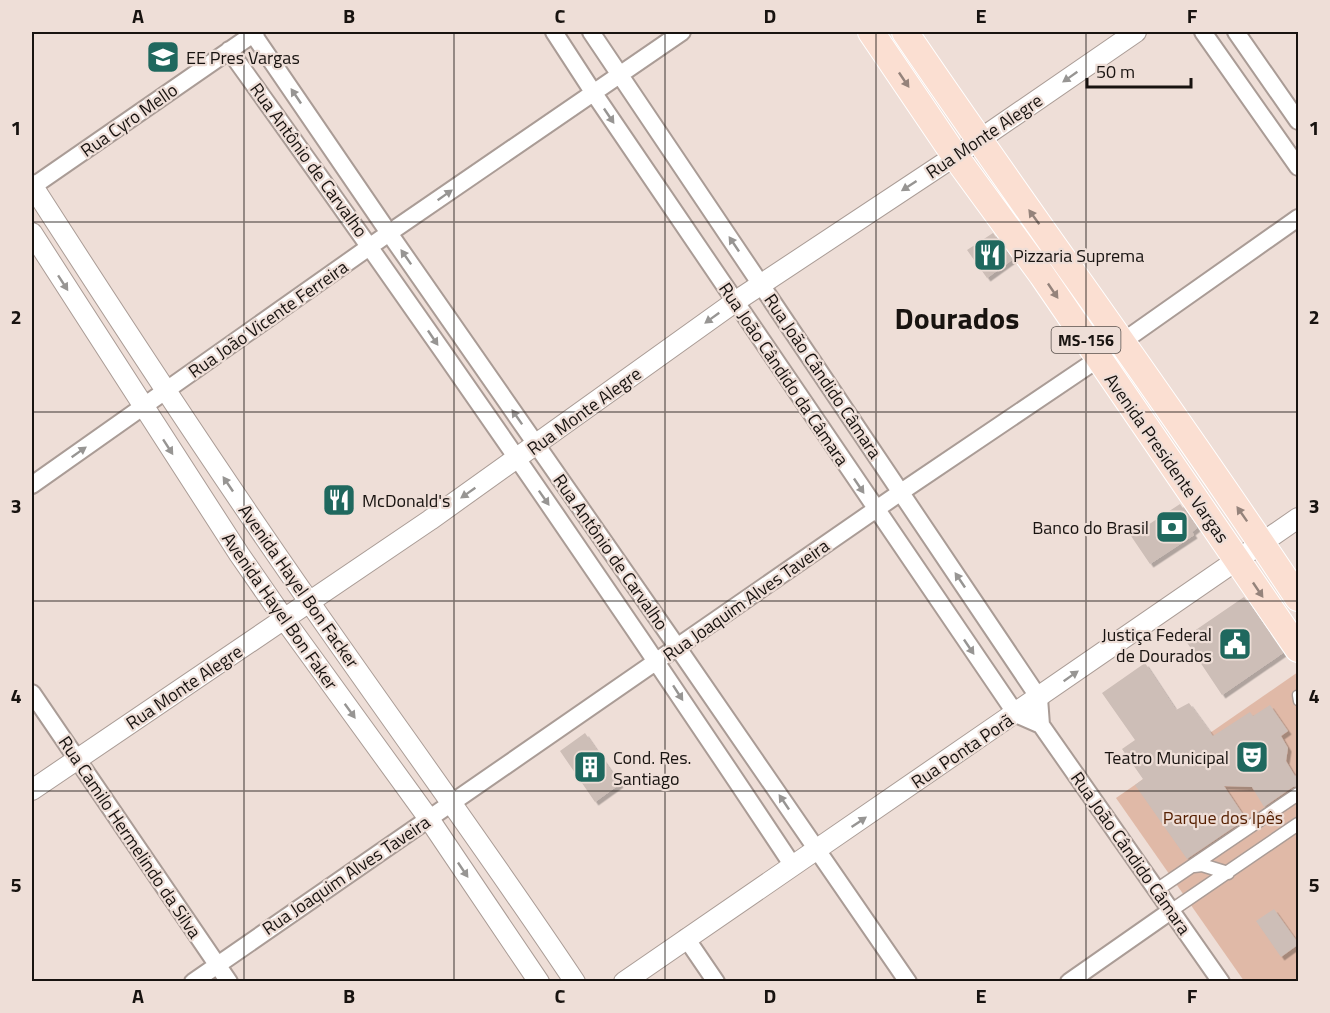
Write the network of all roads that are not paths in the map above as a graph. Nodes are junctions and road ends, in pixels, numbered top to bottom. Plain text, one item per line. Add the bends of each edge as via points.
1 (554, 32) edge
2 (591, 32) edge
3 (682, 32) edge
4 (871, 32) edge
5 (905, 32) edge
6 (1136, 32) edge
7 (1203, 32) edge
8 (1236, 32) edge
9 (254, 33) edge
10 (229, 50) junction
11 (619, 75) junction
12 (593, 92) junction
13 (1299, 121) edge
14 (979, 140) junction
15 (955, 156) junction
16 (1299, 167) edge
17 (32, 186) edge
18 (1299, 218) edge
19 (32, 233) edge
20 (389, 234) junction
21 (370, 246) junction
22 (761, 284) junction
23 (736, 302) junction
24 (1123, 341) junction
25 (1098, 359) junction
26 (165, 392) junction
27 (142, 407) junction
28 (536, 445) junction
29 (516, 459) junction
30 (32, 485) edge
31 (901, 492) junction
32 (876, 510) junction
33 (1299, 518) edge
34 (1262, 543) junction
35 (1238, 561) junction
36 (1299, 598) edge
37 (309, 601) junction
38 (284, 619) junction
39 (678, 648) junction
40 (1299, 649) edge
41 (658, 662) junction
42 (32, 693) edge
43 (1039, 698) junction
44 (1016, 714) junction
45 (1041, 725) junction
46 (77, 759) junction
47 (32, 790) edge
48 (1299, 794) edge
49 (452, 802) junction
50 (429, 819) junction
51 (1299, 824) edge
52 (817, 850) junction
53 (793, 866) junction
54 (1194, 866) junction
55 (1228, 873) junction
56 (1158, 890) junction
57 (1172, 910) junction
58 (686, 938) junction
59 (217, 964) junction
60 (193, 981) edge
61 (229, 981) edge
62 (539, 981) edge
63 (575, 981) edge
64 (624, 981) edge
65 (716, 981) edge
66 (908, 981) edge
67 (1069, 981) edge
68 (1221, 981) edge

1 - 12 street, Rua João Cândido da Câmara
2 - 11 street, Rua João Cândido Câmara
3 - 11 street, Rua João Vicente Ferreira
4 -> 15 main road, Avenida Presidente Vargas / MS-156
5 - 14 main road, Avenida Presidente Vargas
6 -> 14 street, Rua Monte Alegre
7 - 16 street
8 - 13 street
9 - 10 street, Rua Cyro Mello
20 -> 9 street, Rua Antônio de Carvalho
10 - 17 street, Rua Cyro Mello
10 - 21 street, Rua Antônio de Carvalho
11 - 12 street, Rua João Vicente Ferreira
22 -> 11 street, Rua João Cândido Câmara
20 -> 12 street, Rua João Vicente Ferreira
12 -> 23 street, Rua João Cândido da Câmara
14 - 15 street, Rua Monte Alegre
24 -> 14 main road, Avenida Presidente Vargas
15 -> 22 street, Rua Monte Alegre
15 -> 25 main road, Avenida Presidente Vargas / MS-156
17 - 26 street, Avenida Hayel Bon Facker
18 - 24 street, Rua Joaquim Alves Taveira
19 -> 27 street, Avenida Hayel Bon Faker
20 - 21 street, Rua João Vicente Ferreira
28 -> 20 street, Rua Antônio de Carvalho
21 - 26 street, Rua João Vicente Ferreira
21 -> 29 street, Rua Antônio de Carvalho
22 - 23 street, Rua Monte Alegre
22 - 31 street, Rua João Cândido Câmara
23 -> 28 street, Rua Monte Alegre
23 -> 32 street, Rua João Cândido da Câmara
24 - 25 street, Rua Joaquim Alves Taveira
34 -> 24 main road, Avenida Presidente Vargas
25 - 31 street, Rua Joaquim Alves Taveira
25 - 35 main road, Avenida Presidente Vargas / MS-156
26 - 27 street, Rua João Vicente Ferreira
37 -> 26 street, Avenida Hayel Bon Facker
30 -> 27 street, Rua João Vicente Ferreira
27 -> 38 street, Avenida Hayel Bon Faker
28 - 29 street, Rua Monte Alegre
28 - 39 street, Rua Antônio de Carvalho
29 -> 37 street, Rua Monte Alegre
29 -> 41 street, Rua Antônio de Carvalho
31 - 32 street, Rua Joaquim Alves Taveira
43 -> 31 street, Rua João Cândido Câmara
32 - 39 street, Rua Joaquim Alves Taveira
32 -> 44 street, Rua João Cândido da Câmara
33 - 34 street, Rua Ponta Porã
34 - 35 street, Rua Ponta Porã
34 - 36 main road, Avenida Presidente Vargas
35 -> 40 main road, Avenida Presidente Vargas / MS-156
43 -> 35 street, Rua Ponta Porã
37 - 38 street, Rua Monte Alegre
37 - 49 street, Avenida Hayel Bon Facker
38 - 46 street, Rua Monte Alegre
38 -> 50 street, Avenida Hayel Bon Faker
39 - 41 street, Rua Joaquim Alves Taveira
52 -> 39 street, Rua Antônio de Carvalho
41 - 49 street, Rua Joaquim Alves Taveira
41 -> 53 street, Rua Antônio de Carvalho
42 - 46 street, Rua Camilo Hermelindo da Silva
43 - 44 street, Rua Ponta Porã
43 - 45 street, Rua João Cândido Câmara
44 - 45 street
52 -> 44 street, Rua Ponta Porã
45 - 56 street, Rua João Cândido Câmara
46 - 47 street, Rua Monte Alegre
46 - 59 street, Rua Camilo Hermelindo da Silva
48 - 54 street
49 - 50 street, Rua Joaquim Alves Taveira
49 - 63 street, Avenida Hayel Bon Facker
50 - 59 street, Rua Joaquim Alves Taveira
50 -> 62 street, Avenida Hayel Bon Faker
51 - 55 street
52 - 53 street, Rua Ponta Porã
52 - 66 street, Rua Antônio de Carvalho
53 - 58 street, Rua Ponta Porã
54 - 55 street
54 - 56 street
55 - 57 street
56 - 57 street, Rua João Cândido Câmara
57 - 67 street
57 - 68 street, Rua João Cândido Câmara
58 - 64 street, Rua Ponta Porã
58 - 65 street
59 - 60 street, Rua Joaquim Alves Taveira
59 - 61 street, Rua Camilo Hermelindo da Silva

